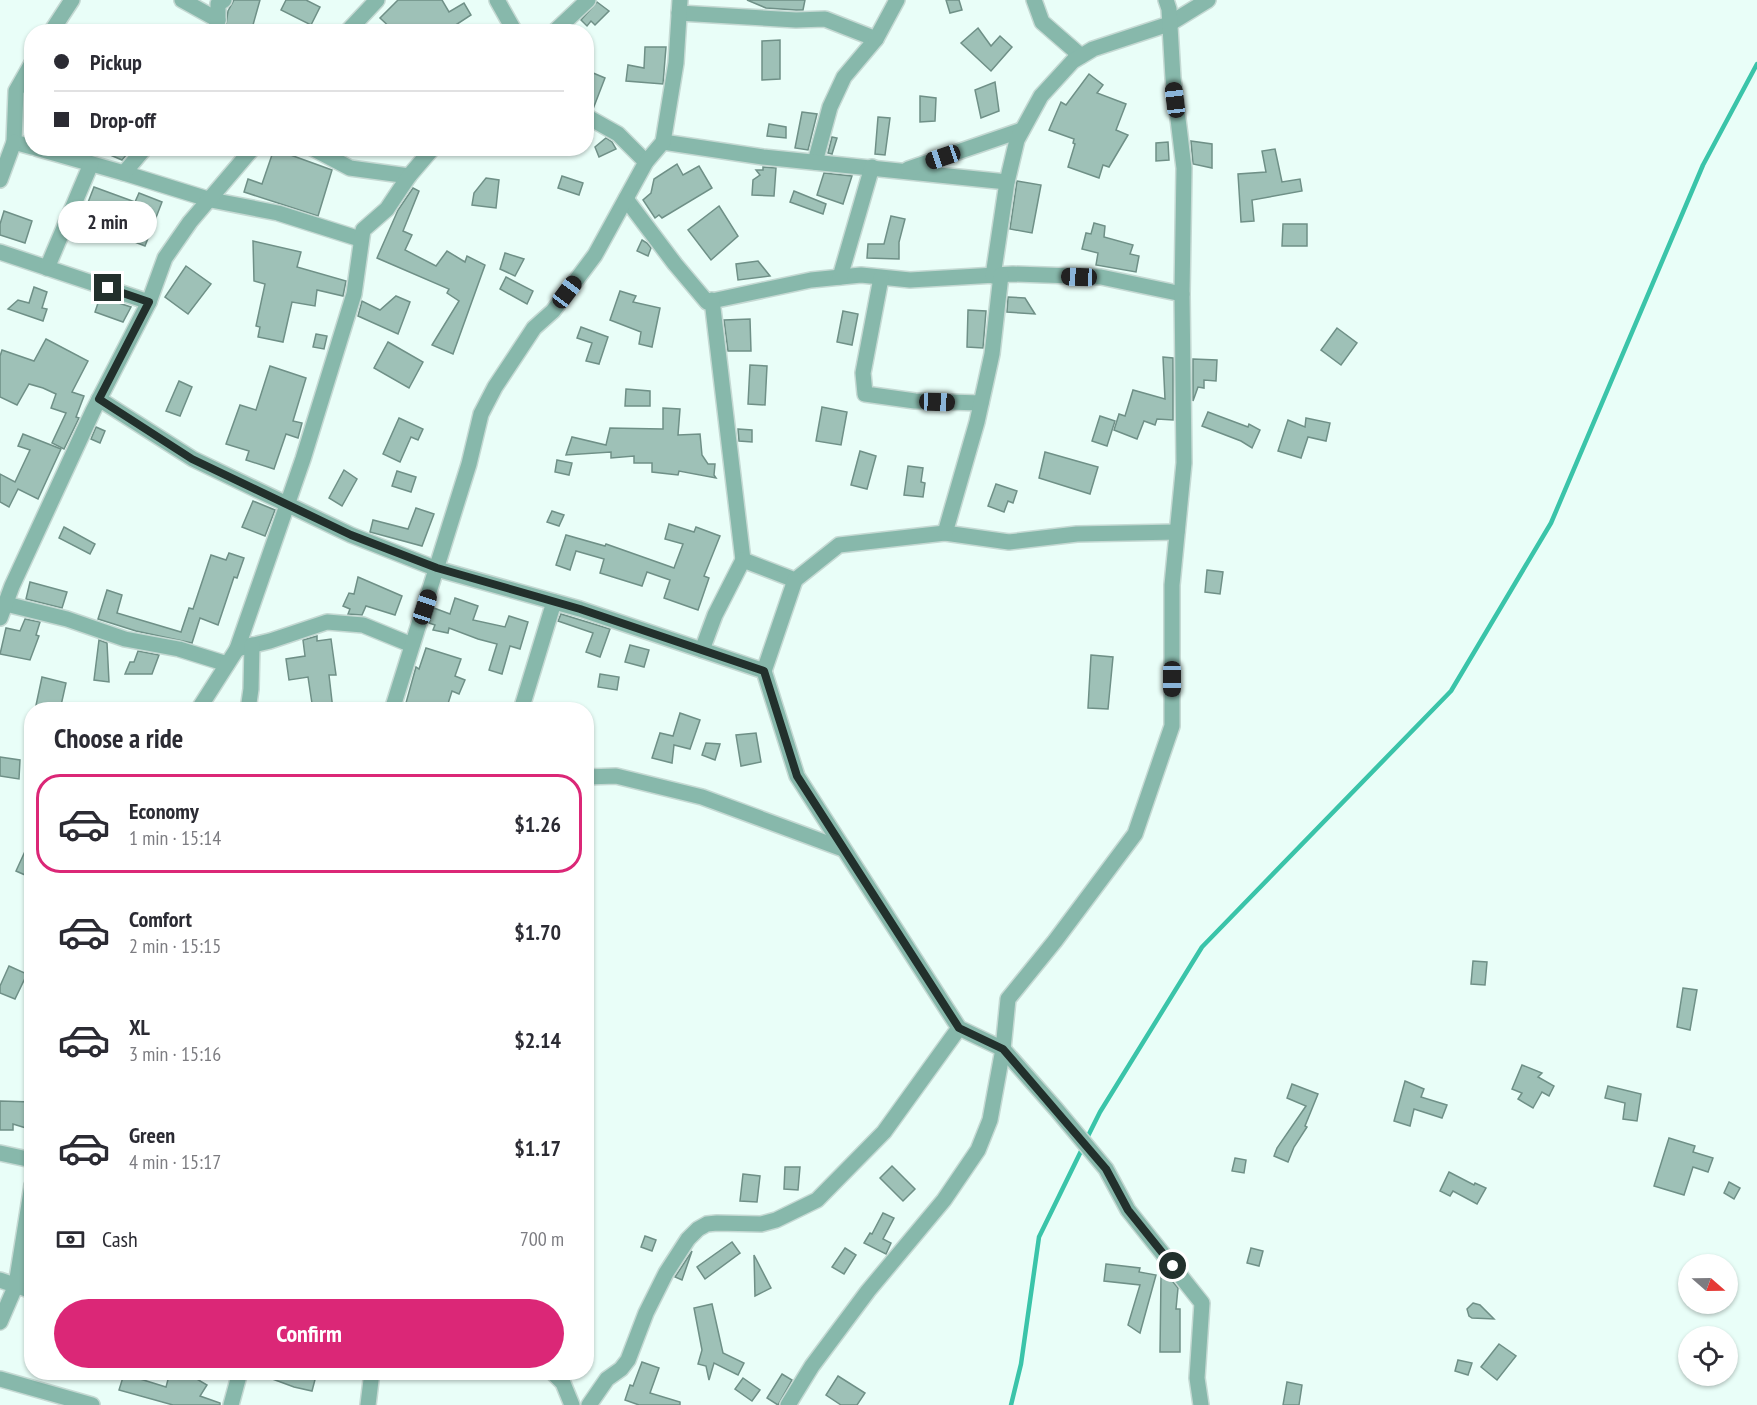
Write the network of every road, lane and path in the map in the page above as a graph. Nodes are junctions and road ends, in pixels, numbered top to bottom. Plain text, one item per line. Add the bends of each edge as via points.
1 (72, 0) edge
2 (182, 0) edge
3 (224, 0) edge
4 (378, 0) edge
5 (497, 0) edge
6 (588, 0) edge
7 (897, 0) edge
8 (1034, 0) edge
9 (1166, 0) edge
10 (1208, 0) edge
11 (680, 6) edge
12 (56, 24) edge
13 (214, 24) edge
14 (217, 24) edge
15 (355, 24) edge
16 (510, 24) edge
17 (562, 24) edge
18 (1169, 24) junction
19 (876, 39) junction
20 (1081, 56) junction
21 (24, 77) edge
22 (594, 120) edge
23 (1023, 130) junction
24 (14, 142) junction
25 (663, 142) junction
26 (24, 145) edge
27 (64, 156) edge
28 (138, 156) edge
29 (247, 156) edge
30 (327, 156) edge
31 (426, 156) edge
32 (646, 162) junction
33 (815, 162) junction
34 (91, 164) junction
35 (872, 167) junction
36 (903, 170) junction
37 (124, 173) junction
38 (1, 175) edge
39 (409, 176) junction
40 (1007, 182) junction
41 (626, 199) junction
42 (211, 200) junction
43 (360, 238) junction
44 (0, 252) edge
45 (47, 268) junction
46 (997, 275) junction
47 (840, 277) junction
48 (881, 278) junction
49 (1182, 294) junction
50 (712, 300) junction
51 (149, 302) junction
52 (99, 399) junction
53 (981, 404) junction
54 (288, 504) junction
55 (1177, 532) junction
56 (945, 533) junction
57 (743, 560) junction
58 (437, 568) junction
59 (795, 580) junction
60 (554, 602) junction
61 (3, 611) edge
62 (412, 645) junction
63 (244, 647) junction
64 (702, 650) junction
65 (227, 664) junction
66 (764, 671) junction
67 (208, 702) edge
68 (249, 702) edge
69 (394, 702) edge
70 (523, 702) edge
71 (594, 777) edge
72 (843, 849) junction
73 (959, 1028) junction
74 (1003, 1049) junction
75 (0, 1153) edge
76 (24, 1158) edge
77 (24, 1235) edge
78 (0, 1280) edge
79 (16, 1285) junction
80 (24, 1288) edge
81 (0, 1322) edge
82 (0, 1379) edge
83 (238, 1380) edge
84 (371, 1380) edge
85 (560, 1380) edge
86 (92, 1405) edge
87 (231, 1405) edge
88 (368, 1405) edge
89 (572, 1405) edge
90 (590, 1405) edge
91 (788, 1405) edge
92 (1201, 1405) edge

1 - 12 street
2 - 13 street
3 - 14 street via 218,4
4 - 15 street
5 - 16 street
6 - 17 street
7 - 19 street
8 - 20 street via 1042,22
9 - 18 street
10 - 18 street
11 - 19 street via 796,20 825,19
11 - 25 street via 676,63
18 - 20 street
18 - 49 street via 1184,168
19 - 33 street via 844,77 830,107
20 - 23 street via 1041,96
21 - 24 street via 16,91
22 - 32 street via 618,134
23 - 36 street
23 - 40 street
24 - 26 street
24 - 38 street
25 - 32 street
25 - 33 street
27 - 34 street
28 - 37 street
29 - 42 street
30 - 39 street via 350,168
31 - 39 street
32 - 41 street
33 - 35 street
34 - 37 street
34 - 45 street
35 - 36 street
35 - 47 street
36 - 40 street
37 - 42 street
39 - 43 street via 387,209 363,230
40 - 46 street
41 - 50 street via 706,302
41 - 58 street via 595,255 553,312 534,328 495,387 482,414
42 - 43 street via 278,213
42 - 51 street via 165,258
43 - 54 street via 354,294
44 - 45 street
45 - 51 street
46 - 48 street
46 - 49 street via 1101,277
46 - 53 street via 992,354
47 - 48 street
47 - 50 street
48 - 53 street via 864,373 865,394
49 - 55 street via 1184,463
50 - 57 street
51 - 52 street
52 - 54 street via 192,459
52 - 61 street
53 - 56 street
54 - 58 street via 351,535
54 - 63 street
55 - 56 street via 1077,534 1009,542
55 - 74 street via 1172,585 1172,726 1135,834 1008,999
56 - 59 street via 839,545
57 - 59 street
57 - 64 street
58 - 60 street
58 - 62 street
59 - 66 street
60 - 64 street
60 - 70 street
61 - 65 street via 67,619 125,639 179,649
62 - 63 street via 363,625 327,622
62 - 69 street
63 - 65 street
63 - 68 street via 251,689
64 - 66 street
65 - 67 street
66 - 72 street via 797,776
71 - 72 street via 616,776 702,797
72 - 73 street
73 - 74 street
73 - 90 street via 884,1132 817,1200 761,1224 707,1224 688,1239 646,1313 628,1360 607,1379
74 - 91 street via 990,1120 978,1150 944,1200 812,1366
74 - 92 street via 1106,1169 1128,1210 1202,1303 1197,1378
75 - 76 street
77 - 79 street
78 - 79 street
79 - 80 street
79 - 81 street
82 - 86 street
83 - 87 street
84 - 88 street
85 - 89 street

